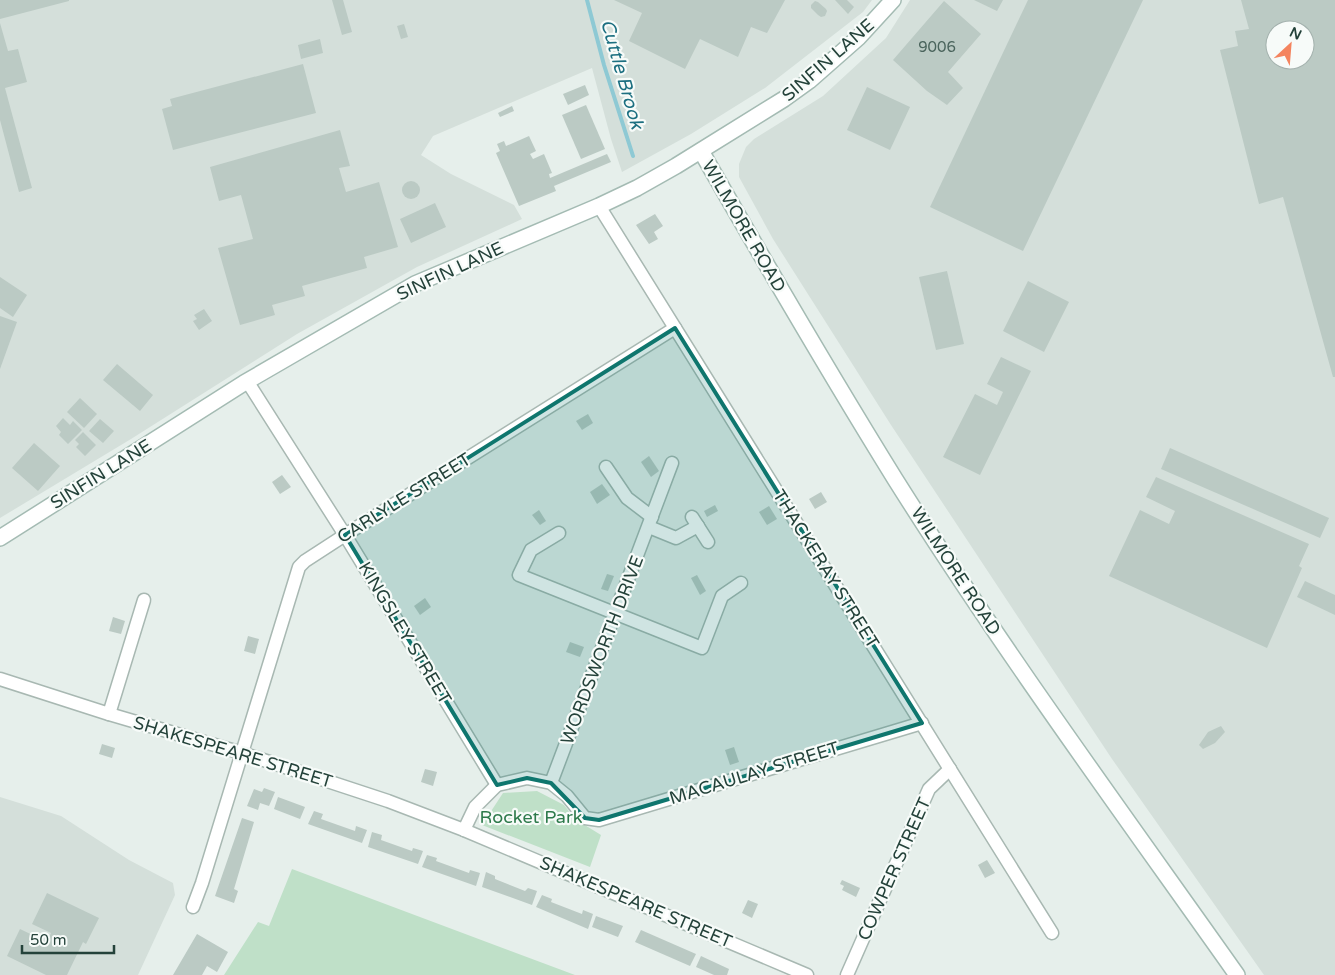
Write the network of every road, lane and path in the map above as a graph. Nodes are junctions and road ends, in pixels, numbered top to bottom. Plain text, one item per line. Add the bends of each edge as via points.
1 (893, 0) edge
2 (701, 151) junction
3 (598, 206) junction
4 (675, 328) junction
5 (247, 382) junction
6 (672, 463) dead end
7 (606, 467) dead end
8 (650, 522) junction
9 (559, 533) dead end
10 (345, 535) junction
11 (0, 538) edge
12 (708, 542) dead end
13 (741, 583) dead end
14 (144, 600) dead end
15 (615, 614) junction
16 (0, 679) edge
17 (108, 714) junction
18 (922, 723) junction
19 (242, 753) junction
20 (950, 769) junction
21 (551, 783) junction
22 (497, 785) junction
23 (464, 830) junction
24 (193, 907) dead end
25 (1052, 933) dead end
26 (807, 975) edge
27 (847, 975) edge
28 (1237, 975) edge

1 - 2 street, SINFIN LANE via 859,37 809,82
2 - 3 street, SINFIN LANE
2 - 28 street, WILMORE ROAD via 787,302 896,480 1023,672
3 - 4 street, THACKERAY STREET
3 - 5 street, SINFIN LANE via 415,284
4 - 10 street, CARLYLE STREET
4 - 18 street, THACKERAY STREET
5 - 10 street, KINGSLEY STREET
5 - 11 street, SINFIN LANE
6 - 8 street, WORDSWORTH DRIVE
7 - 8 street via 627,498
8 - 12 street via 676,538 695,522
8 - 15 street, WORDSWORTH DRIVE
9 - 15 street via 530,550 519,576
10 - 19 street, CARLYLE STREET via 299,568
10 - 22 street, KINGSLEY STREET
13 - 15 street via 722,596 702,648
14 - 17 street
15 - 21 street, WORDSWORTH DRIVE
16 - 17 street, SHAKESPEARE STREET
17 - 19 street, SHAKESPEARE STREET
18 - 20 street, THACKERAY STREET
18 - 21 street, MACAULAY STREET via 599,820 585,818
19 - 23 street, SHAKESPEARE STREET
19 - 24 street, CARLYLE STREET
20 - 25 street, THACKERAY STREET
20 - 27 street, COWPER STREET via 929,789
21 - 22 street via 527,778
22 - 23 street via 475,807
23 - 26 street, SHAKESPEARE STREET

